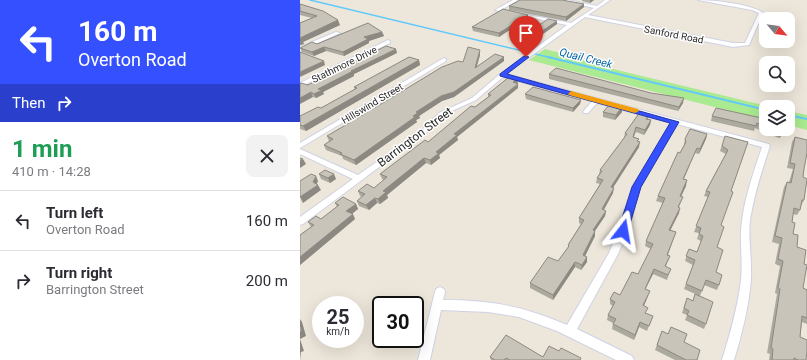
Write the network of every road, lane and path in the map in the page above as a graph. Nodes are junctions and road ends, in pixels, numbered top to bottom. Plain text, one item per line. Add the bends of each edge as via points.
1 (516, 0) edge
2 (561, 0) edge
3 (608, 0) edge
4 (700, 0) edge
5 (598, 7) junction
6 (585, 16) junction
7 (573, 25) junction
8 (338, 33) dead end
9 (388, 42) dead end
10 (300, 49) edge
11 (444, 60) dead end
12 (502, 75) junction
13 (300, 85) edge
14 (596, 100) junction
15 (586, 112) dead end
16 (675, 122) junction
17 (300, 146) edge
18 (300, 151) edge
19 (360, 178) junction
20 (300, 222) edge
21 (440, 292) dead end
22 (437, 305) junction
23 (570, 331) junction
24 (424, 360) edge
25 (628, 360) edge
26 (728, 360) edge

1 - 7 street via 497,10
2 - 5 street
3 - 5 street, Barrington Street
4 - 6 street, Sanford Road via 758,10 761,13 746,45 733,45
5 - 6 street, Barrington Street
6 - 7 street, Barrington Street
7 - 12 street, Barrington Street
8 - 10 street
9 - 13 street, Stathmore Drive
11 - 17 street, Hillswind Street
12 - 14 street
12 - 19 street, Barrington Street via 474,99 441,114 424,132
14 - 15 street
14 - 16 street
16 - 23 street via 636,187 616,248
16 - 26 street via 766,146 747,213 746,278 737,330
18 - 19 street
19 - 20 street, Barrington Street
21 - 22 street
22 - 23 street via 478,306 518,312
22 - 24 street
23 - 25 street

